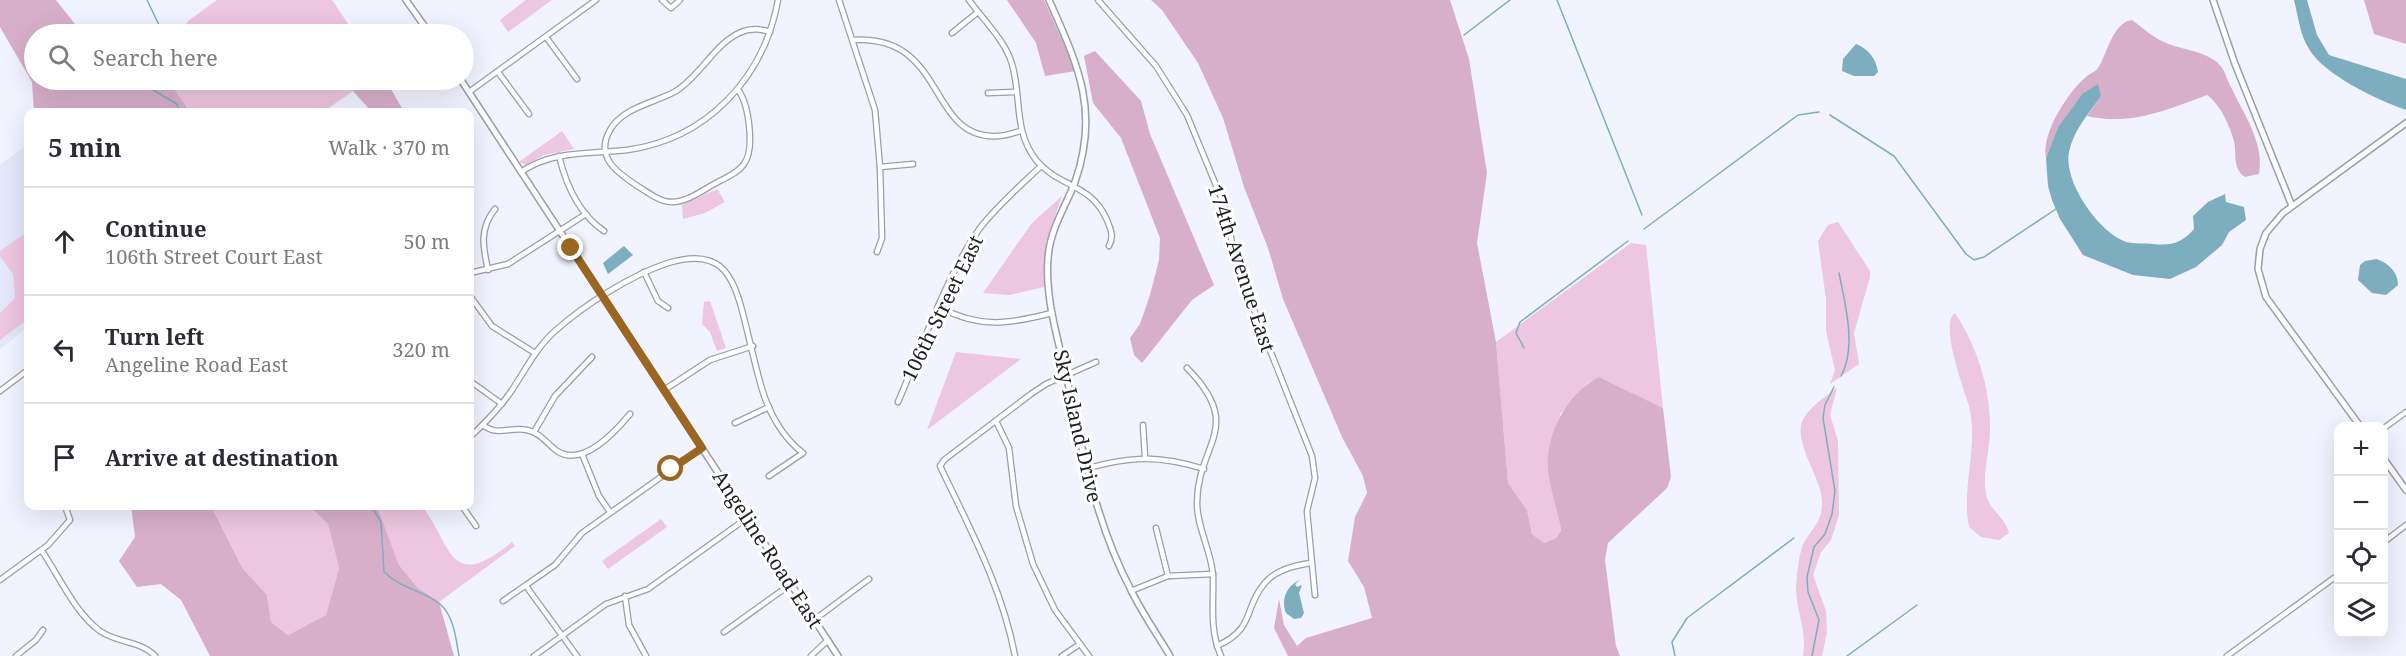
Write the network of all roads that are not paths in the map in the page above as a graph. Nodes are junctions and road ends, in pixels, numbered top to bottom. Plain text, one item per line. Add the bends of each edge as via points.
1 (406, 0) edge
2 (596, 0) edge
3 (662, 0) edge
4 (680, 0) edge
5 (777, 0) edge
6 (838, 0) edge
7 (969, 0) edge
8 (1049, 0) edge
9 (1098, 0) edge
10 (2213, 0) edge
11 (978, 12) junction
12 (423, 24) edge
13 (770, 32) junction
14 (952, 33) dead end
15 (546, 37) junction
16 (854, 40) junction
17 (498, 72) junction
18 (577, 79) dead end
19 (474, 89) edge
20 (473, 90) edge
21 (738, 90) junction
22 (470, 92) joint
23 (1015, 92) junction
24 (988, 93) dead end
25 (529, 114) dead end
26 (2406, 123) edge
27 (1020, 131) junction
28 (606, 151) junction
29 (559, 156) junction
30 (912, 164) dead end
31 (1041, 166) junction
32 (880, 167) junction
33 (521, 172) junction
34 (1074, 185) junction
35 (2292, 206) junction
36 (495, 209) dead end
37 (586, 214) junction
38 (604, 231) dead end
39 (560, 232) junction
40 (1109, 246) dead end
41 (877, 252) dead end
42 (488, 270) junction
43 (474, 272) edge
44 (644, 272) junction
45 (603, 297) junction
46 (474, 301) edge
47 (939, 307) junction
48 (668, 308) dead end
49 (1052, 313) junction
50 (753, 346) junction
51 (535, 353) junction
52 (592, 357) dead end
53 (1096, 362) dead end
54 (1187, 368) dead end
55 (23, 374) edge
56 (1066, 376) junction
57 (474, 384) edge
58 (664, 390) junction
59 (0, 391) edge
60 (898, 402) dead end
61 (502, 404) junction
62 (769, 407) junction
63 (2406, 412) edge
64 (630, 414) dead end
65 (996, 421) junction
66 (2357, 422) edge
67 (735, 423) dead end
68 (1143, 424) dead end
69 (483, 425) junction
70 (2388, 425) edge
71 (534, 432) junction
72 (474, 433) edge
73 (702, 448) junction
74 (582, 454) junction
75 (1145, 457) junction
76 (2388, 465) edge
77 (1085, 469) junction
78 (1204, 469) junction
79 (769, 476) dead end
80 (2406, 490) edge
81 (67, 510) edge
82 (465, 510) edge
83 (610, 512) junction
84 (747, 518) junction
85 (476, 525) dead end
86 (2406, 525) edge
87 (1155, 528) dead end
88 (2388, 539) edge
89 (42, 550) junction
90 (1310, 562) junction
91 (1213, 574) junction
92 (1168, 576) junction
93 (2334, 578) edge
94 (869, 579) dead end
95 (0, 580) edge
96 (791, 584) junction
97 (526, 586) junction
98 (1131, 591) junction
99 (1315, 595) dead end
100 (625, 596) junction
101 (503, 601) dead end
102 (814, 620) junction
103 (43, 630) dead end
104 (724, 632) dead end
105 (562, 636) junction
106 (828, 640) junction
107 (1080, 644) junction
108 (1217, 646) junction
109 (16, 656) edge
110 (155, 656) edge
111 (534, 656) edge
112 (577, 656) edge
113 (646, 656) edge
114 (811, 656) edge
115 (838, 656) edge
116 (1015, 656) edge
117 (1062, 656) edge
118 (1089, 656) edge
119 (1170, 656) edge
120 (1221, 656) edge
121 (2227, 656) edge

1 - 12 street
2 - 15 street
3 - 4 street via 671,8
5 - 13 street
6 - 16 street
7 - 11 street
8 - 34 street, Sky Island Drive via 1077,63 1084,91 1086,139
9 - 90 street, 174th Avenue East via 1156,66 1178,98 1227,212 1243,282 1312,456 1315,478 1307,511
10 - 35 street
11 - 14 street
11 - 23 street via 1009,57
13 - 21 street via 760,57
13 - 28 street via 748,29 728,39 694,78 669,95 632,110 615,124
15 - 17 street
15 - 18 street
16 - 27 street via 885,43 912,56 945,108 967,128 997,136
16 - 32 street via 875,110
17 - 19 street
17 - 25 street
20 - 22 street
21 - 28 street via 702,122 678,135 653,145
21 - 28 street via 747,105 750,144 746,160 739,170 684,200 659,199 621,177 608,162
22 - 33 street, Angeline Road East
23 - 24 street
23 - 27 street
26 - 35 street
27 - 31 street
28 - 29 street
29 - 33 street
29 - 37 street via 568,186
30 - 32 street
31 - 34 street
31 - 47 street, 106th Street East via 999,206 976,235
32 - 41 street via 882,238
33 - 39 street, Angeline Road East
34 - 40 street via 1095,199 1102,209 1112,233
34 - 49 street, Sky Island Drive via 1050,241 1047,280
35 - 66 street via 2271,226 2260,249 2263,289
36 - 42 street via 482,235
37 - 38 street
37 - 39 street
39 - 42 street via 520,258
39 - 45 street, Angeline Road East
42 - 43 street
44 - 45 street
44 - 48 street via 658,301
44 - 50 street via 686,258 716,263 736,286
45 - 51 street via 556,330
45 - 58 street, Angeline Road East
46 - 51 street via 492,326
47 - 49 street via 970,320 1007,324
47 - 60 street, 106th Street East
49 - 56 street, Sky Island Drive
50 - 58 street via 710,360
50 - 62 street
51 - 61 street
52 - 71 street via 555,396
53 - 56 street
54 - 78 street via 1207,391 1216,416 1214,441
55 - 59 street
56 - 65 street via 1031,394
56 - 77 street, Sky Island Drive
57 - 61 street
58 - 73 street, Angeline Road East
61 - 69 street
62 - 67 street
62 - 79 street via 789,440 803,453
63 - 70 street
64 - 74 street via 604,440
65 - 107 street via 1010,448 1016,506 1034,564 1055,610
65 - 116 street via 940,466 984,554 1005,610
68 - 75 street
69 - 71 street via 498,432
69 - 72 street
71 - 74 street via 561,453
73 - 83 street
73 - 84 street, Angeline Road East
74 - 83 street
75 - 77 street
75 - 78 street via 1176,460
76 - 80 street
77 - 98 street, Sky Island Drive via 1103,526
78 - 91 street via 1198,513
81 - 89 street via 70,516 65,526
82 - 85 street
83 - 97 street via 580,535 555,565
84 - 96 street, Angeline Road East
84 - 100 street via 648,589
86 - 88 street
87 - 92 street
89 - 95 street
89 - 110 street via 93,625 115,640 136,645
90 - 99 street, 174th Avenue East
90 - 108 street via 1281,571 1265,583 1241,629
91 - 92 street
91 - 108 street via 1211,609
92 - 98 street
93 - 121 street
94 - 102 street
96 - 102 street, Angeline Road East
96 - 104 street
97 - 101 street
97 - 105 street
98 - 119 street, Sky Island Drive
100 - 105 street via 606,604
100 - 113 street via 629,625
102 - 106 street, Angeline Road East
103 - 109 street
105 - 111 street
105 - 112 street
106 - 114 street
106 - 115 street, Angeline Road East
107 - 117 street
107 - 118 street
108 - 120 street

